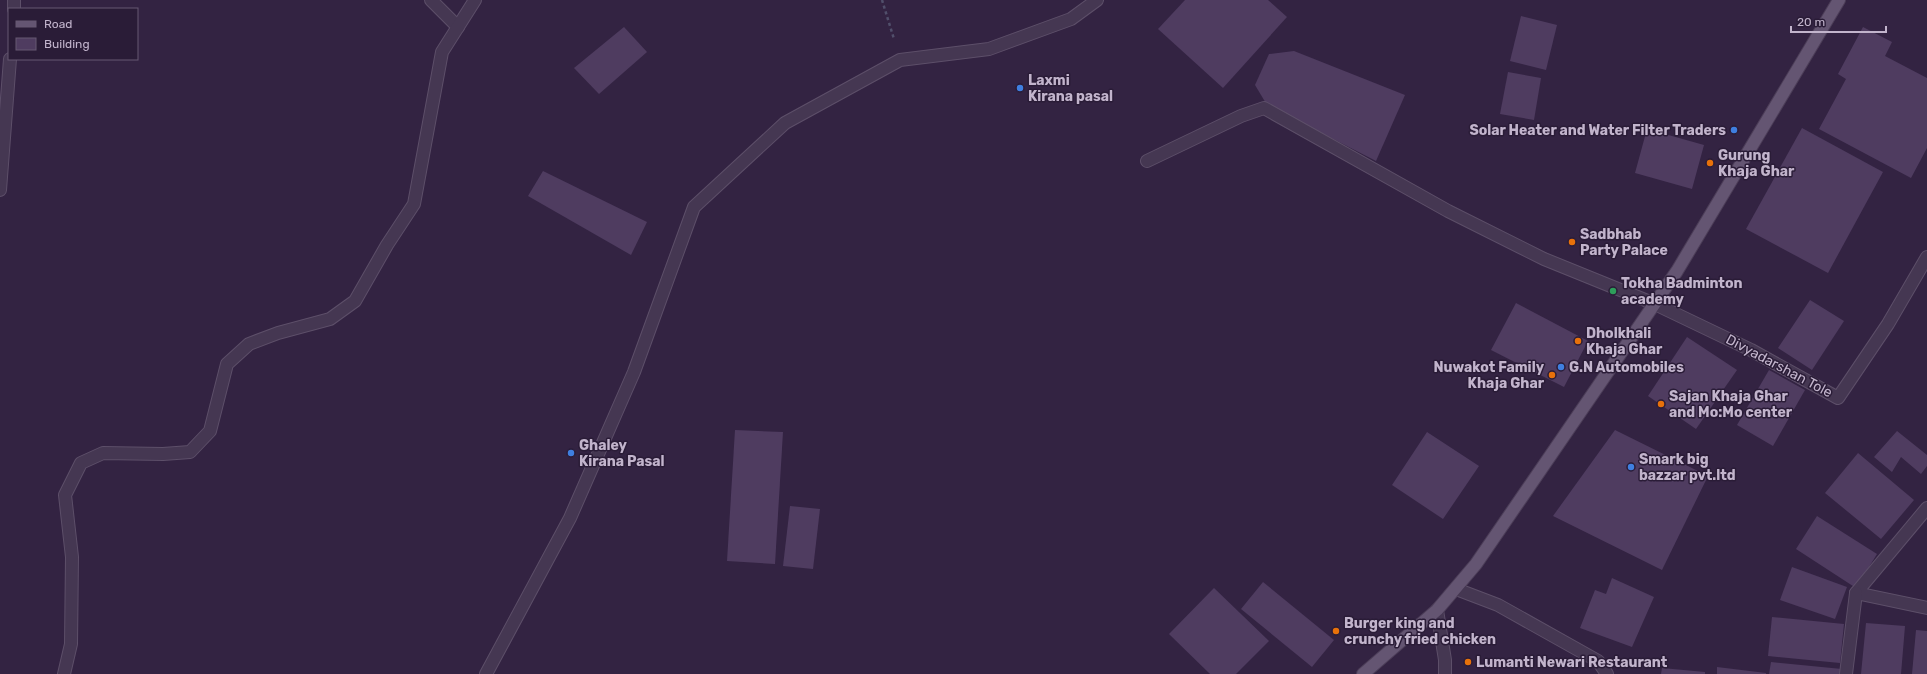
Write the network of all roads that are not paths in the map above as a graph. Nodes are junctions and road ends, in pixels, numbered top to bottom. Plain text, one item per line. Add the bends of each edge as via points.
1 (431, 0) edge
2 (476, 0) edge
3 (1097, 0) edge
4 (1839, 0) edge
5 (458, 27) junction
6 (10, 60) edge
7 (1147, 161) dead end
8 (0, 190) edge
9 (1927, 257) edge
10 (1655, 304) junction
11 (1927, 508) edge
12 (1456, 589) junction
13 (1856, 593) junction
14 (1927, 608) edge
15 (1437, 610) junction
16 (64, 674) edge
17 (486, 674) edge
18 (1363, 674) edge
19 (1445, 674) edge
20 (1607, 674) edge
21 (1846, 674) edge

1 - 5 street
2 - 5 street
3 - 17 street via 1071,19 989,49 900,60 785,123 694,207 634,372 576,504
4 - 10 main road
5 - 16 street via 442,52 414,204 355,301 330,319 249,344 227,364 210,431 190,452 102,453 81,463 65,495 72,557 72,612 71,644
6 - 8 street
7 - 10 street via 1241,116 1264,108 1448,211 1544,259
9 - 10 street, Divyadarshan Tole via 1888,324 1838,398 1751,350
10 - 12 main road via 1476,564
11 - 13 street
12 - 15 main road
12 - 20 street via 1511,612 1598,661
13 - 14 street
13 - 21 street
15 - 18 main road
15 - 19 street

